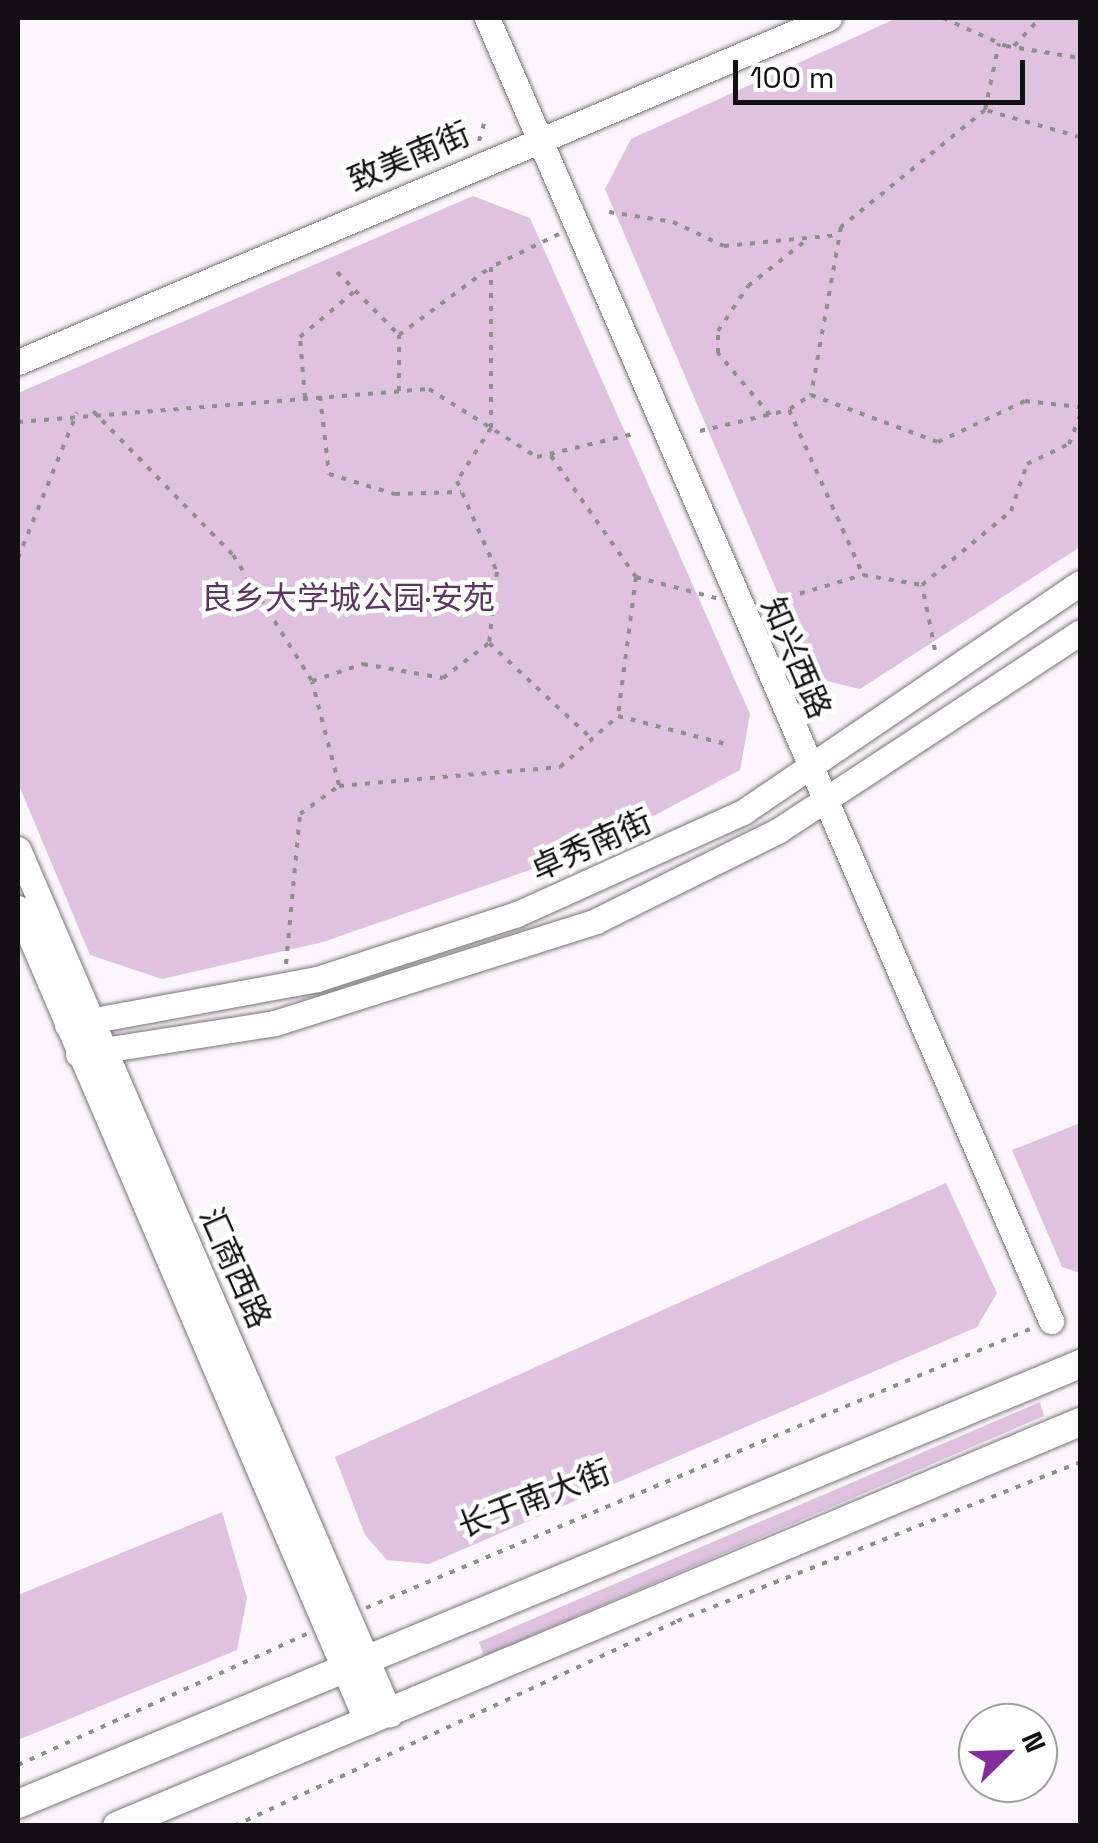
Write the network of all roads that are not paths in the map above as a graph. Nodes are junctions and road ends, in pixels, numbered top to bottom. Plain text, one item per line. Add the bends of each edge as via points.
1 (488, 18) edge
2 (829, 18) edge
3 (539, 136) junction
4 (18, 362) edge
5 (1080, 583) edge
6 (1080, 632) edge
7 (807, 766) junction
8 (822, 798) junction
9 (18, 849) edge
10 (18, 908) edge
11 (80, 1025) junction
12 (78, 1054) junction
13 (106, 1054) junction
14 (1052, 1321) road end
15 (1080, 1364) edge
16 (1080, 1422) edge
17 (338, 1620) junction
18 (356, 1662) junction
19 (378, 1718) junction
20 (18, 1804) edge
21 (117, 1826) edge

1 - 3 street, 知兴西路
2 - 3 street, 致美南街
3 - 4 street, 致美南街
3 - 7 street, 知兴西路
5 - 7 street, 卓秀南街
6 - 8 street, 卓秀南街
7 - 8 street, 知兴西路
7 - 11 street, 卓秀南街 via 743,812 517,914 317,979
8 - 13 street, 卓秀南街 via 779,830 502,958 276,1022
8 - 14 street, 知兴西路
9 - 11 street, 汇商西路
10 - 11 street, 汇商西路
11 - 12 street, 汇商西路
11 - 13 street, 汇商西路
12 - 13 street, 卓秀南街
12 - 17 street, 汇商西路
13 - 17 street, 汇商西路
15 - 18 main road
16 - 19 main road
17 - 18 street, 汇商西路
18 - 19 street, 汇商西路
18 - 20 main road
19 - 21 main road

